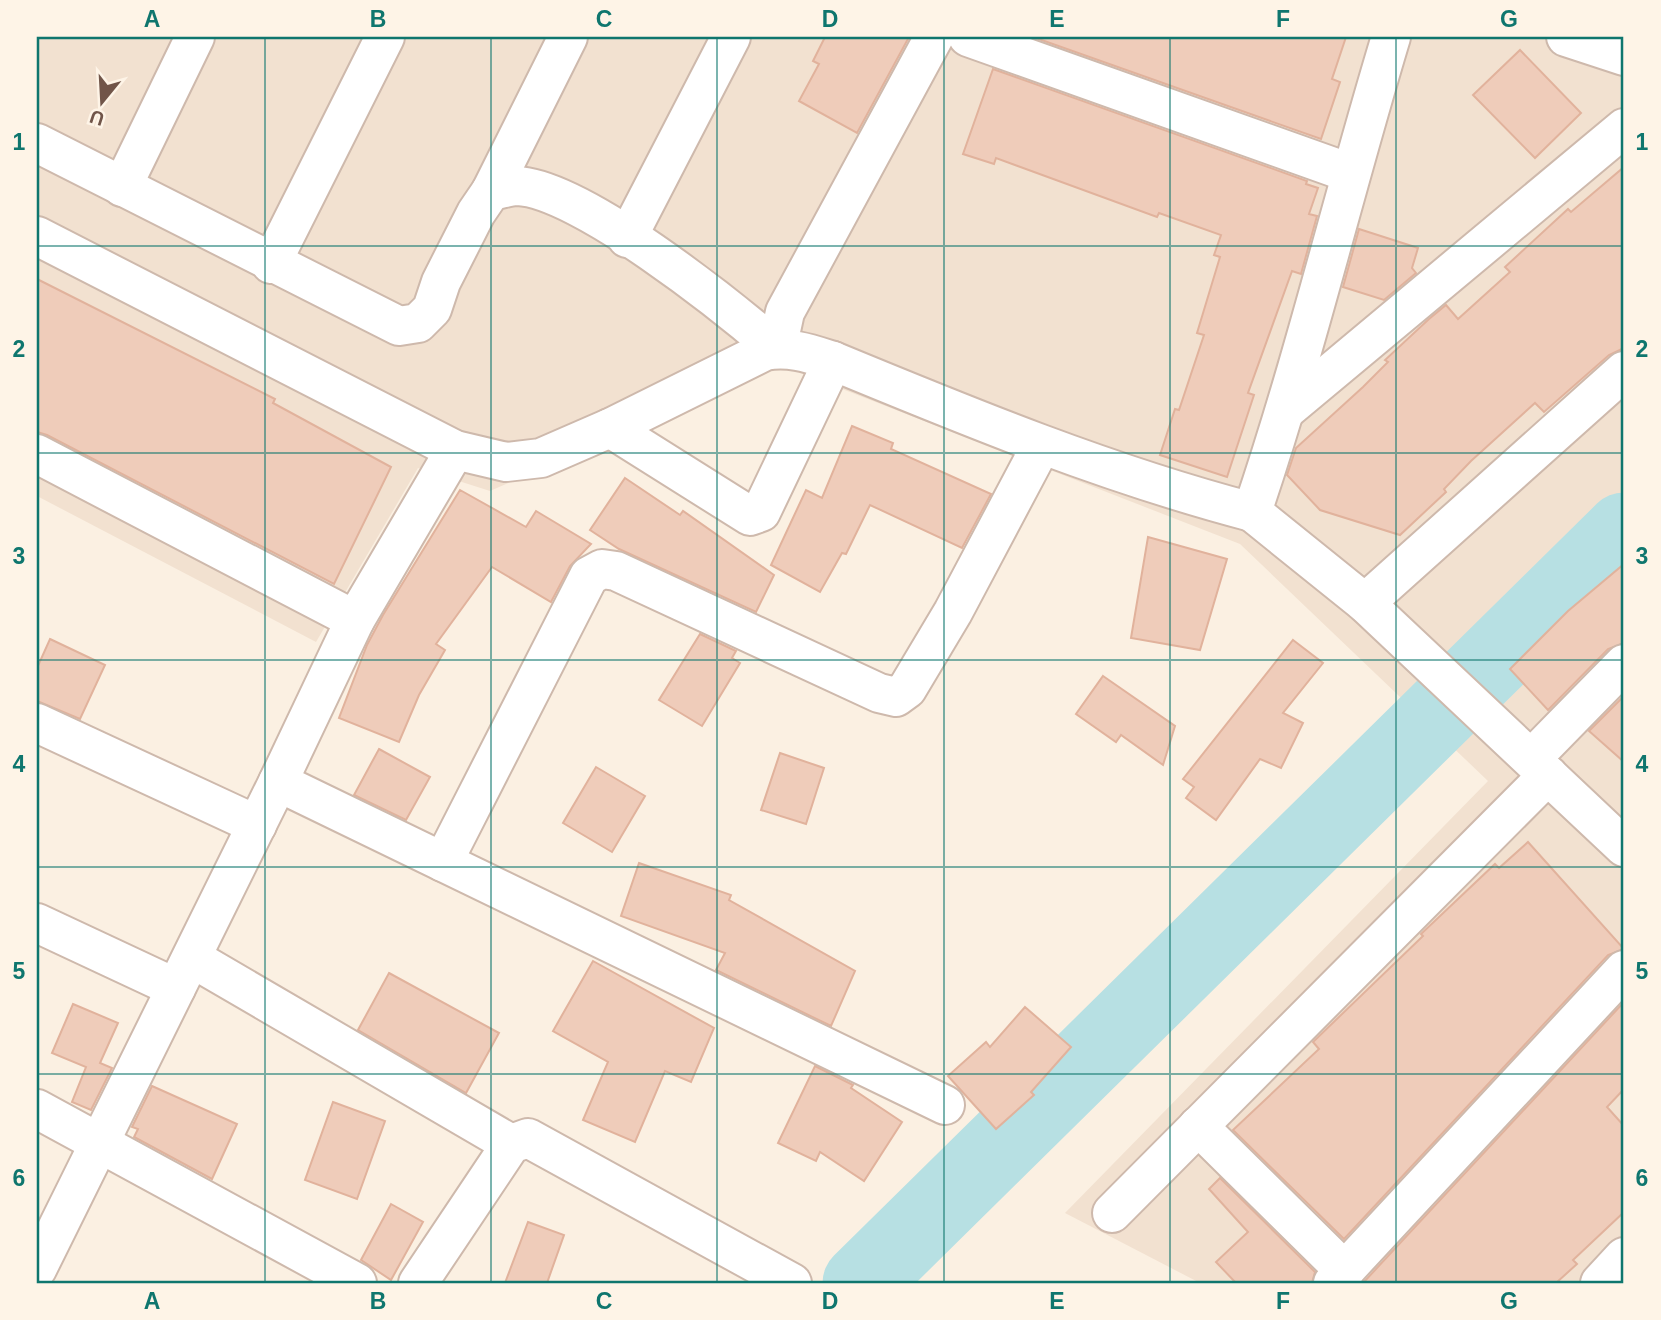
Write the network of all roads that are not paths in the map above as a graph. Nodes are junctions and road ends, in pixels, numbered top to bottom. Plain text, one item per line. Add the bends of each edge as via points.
1 (195, 37) edge
2 (385, 37) edge
3 (568, 37) edge
4 (731, 37) edge
5 (934, 37) edge
6 (968, 37) edge
7 (1391, 37) edge
8 (1566, 37) edge
9 (1624, 56) edge
10 (1624, 128) edge
11 (37, 144) edge
12 (1350, 173) junction
13 (122, 187) junction
14 (491, 191) junction
15 (37, 236) edge
16 (627, 238) junction
17 (271, 264) junction
18 (777, 349) junction
19 (833, 361) junction
20 (1624, 371) edge
21 (1286, 410) junction
22 (610, 428) junction
23 (1041, 446) junction
24 (455, 450) junction
25 (37, 454) edge
26 (1252, 512) junction
27 (1365, 603) junction
28 (355, 620) junction
29 (1624, 664) edge
30 (37, 723) edge
31 (1540, 766) junction
32 (278, 782) junction
33 (257, 825) junction
34 (1624, 846) edge
35 (443, 862) junction
36 (37, 923) edge
37 (1624, 971) edge
38 (184, 973) junction
39 (944, 1105) dead end
40 (37, 1109) edge
41 (1198, 1126) junction
42 (100, 1142) junction
43 (511, 1144) junction
44 (1112, 1213) dead end
45 (1624, 1257) edge
46 (37, 1269) edge
47 (1339, 1277) edge
48 (356, 1283) edge
49 (418, 1283) edge
50 (792, 1283) edge
51 (1600, 1283) edge

1 - 13 street
2 - 17 street
3 - 14 street
4 - 16 street
5 - 18 street via 785,312
6 - 12 street
7 - 12 street
8 - 9 street
10 - 21 street
11 - 13 street
12 - 21 street
13 - 17 street
14 - 16 street via 517,186 551,194 582,207
14 - 17 street via 441,282 432,309 418,323 399,326
15 - 24 street
16 - 18 street via 728,307
18 - 19 street
18 - 22 street
19 - 22 street via 757,516 750,516
19 - 23 street
20 - 27 street
21 - 26 street
22 - 24 street via 541,457 506,462
23 - 26 street
23 - 35 street via 953,612 908,689 896,697 616,572 602,569 589,576
24 - 28 street
25 - 28 street
26 - 27 street
27 - 31 street
28 - 32 street
29 - 31 street
30 - 33 street
31 - 34 street
31 - 41 street
32 - 33 street
32 - 35 street
33 - 38 street
35 - 39 street
36 - 38 street
37 - 47 street
38 - 42 street
38 - 43 street
40 - 42 street
41 - 44 street
41 - 47 street
42 - 46 street
42 - 48 street
43 - 49 street
43 - 50 street via 522,1138 535,1139
45 - 51 street

